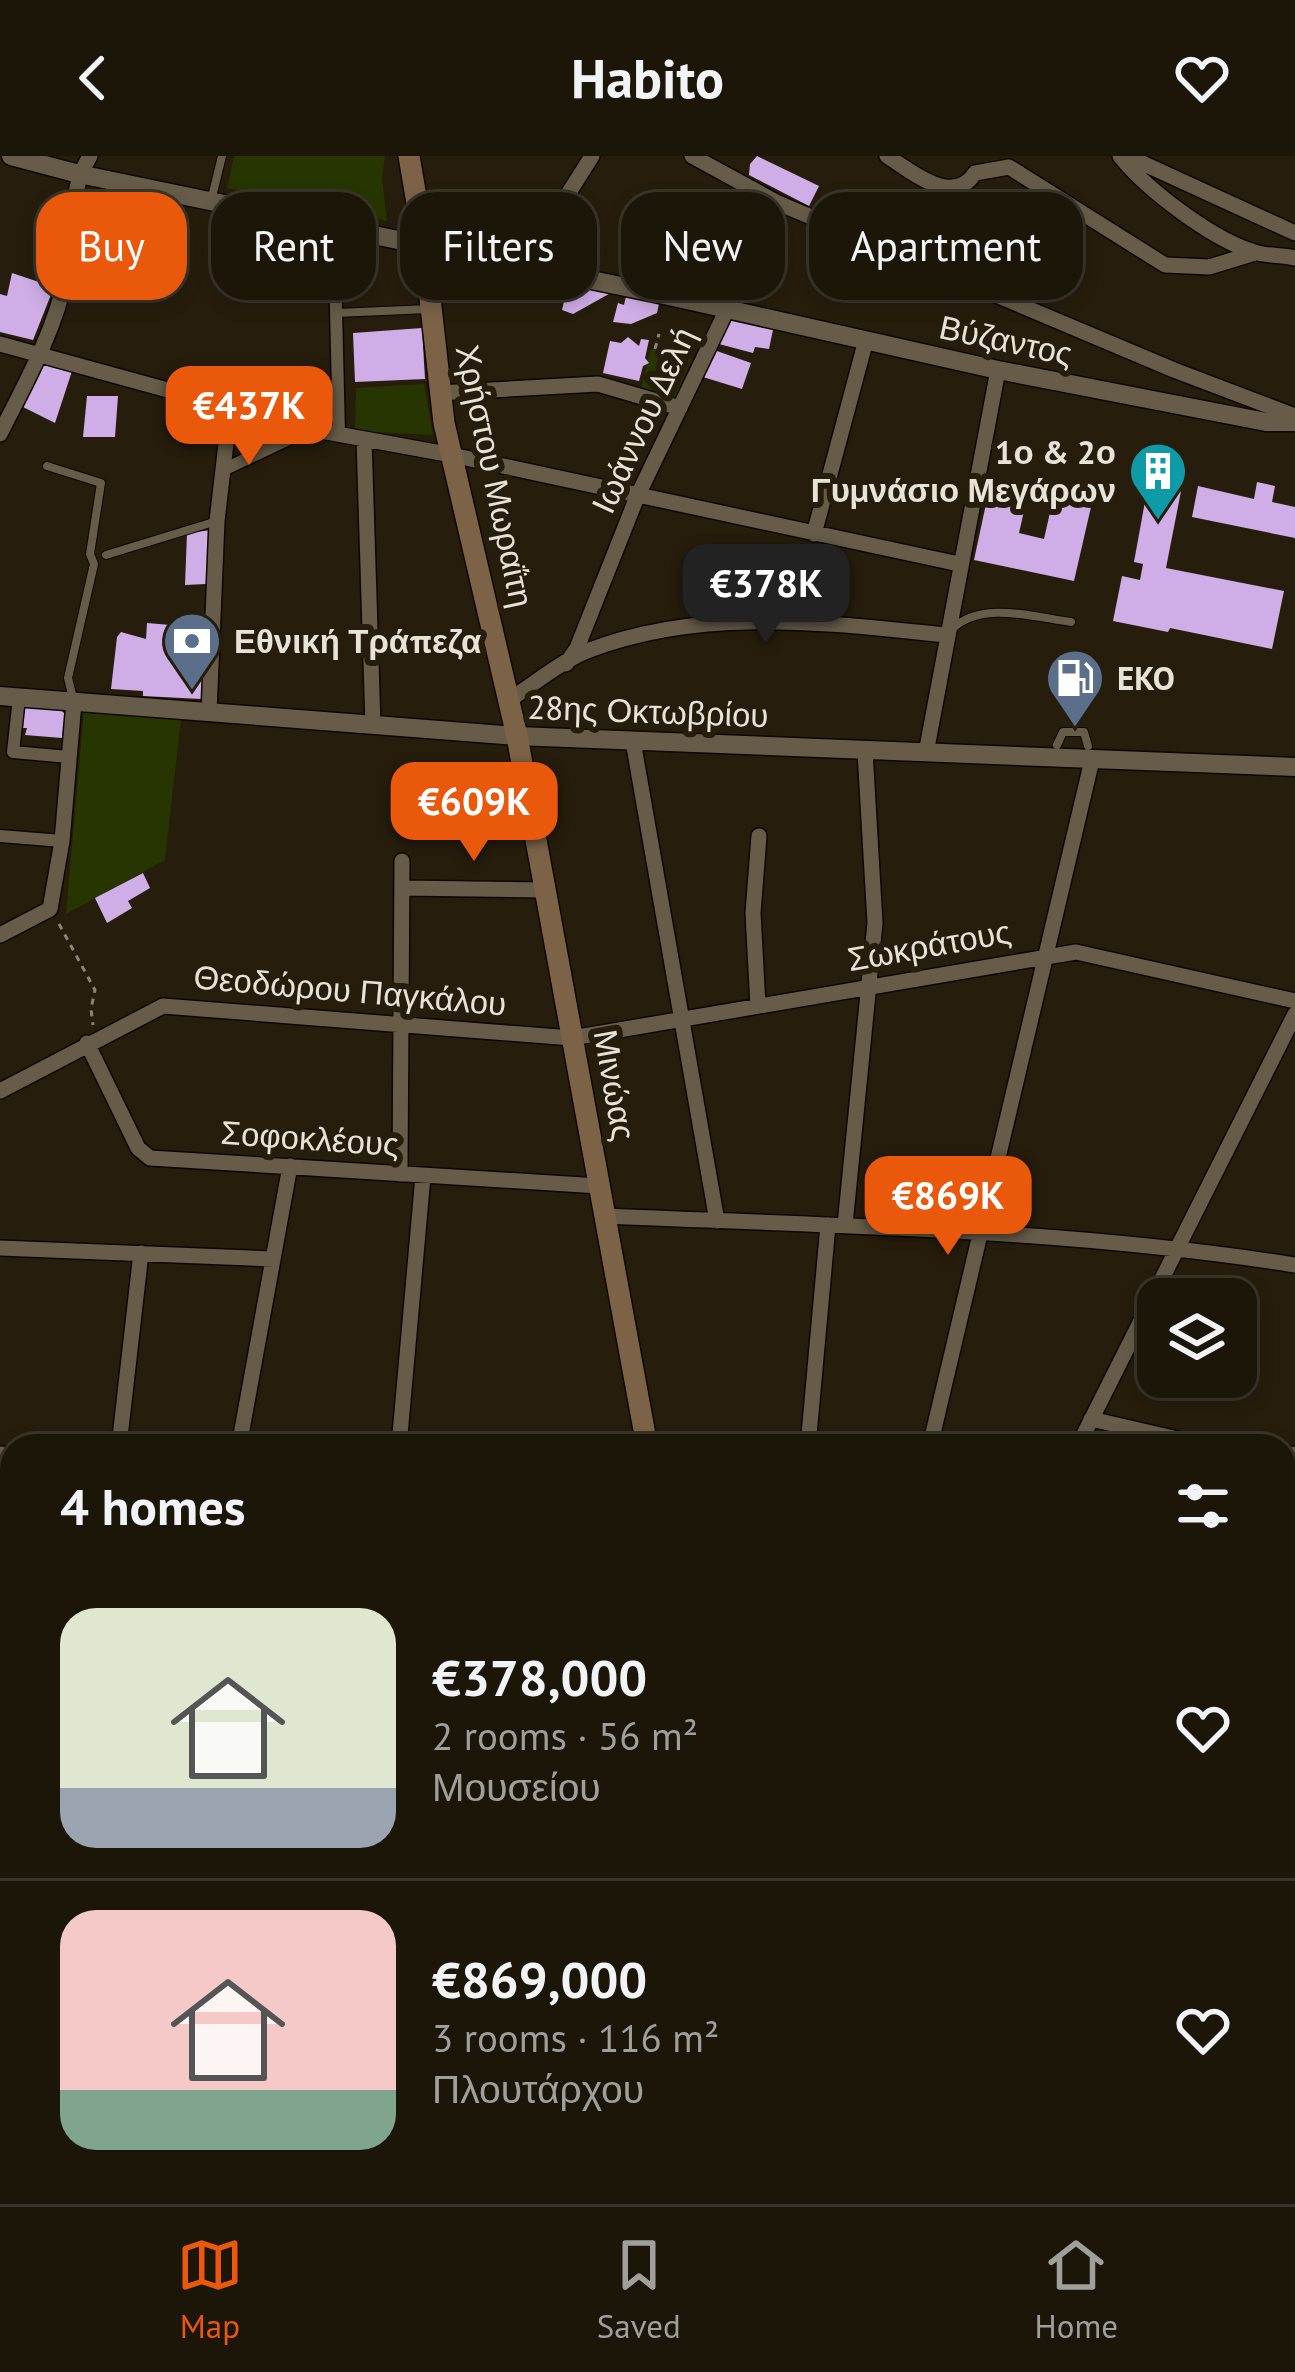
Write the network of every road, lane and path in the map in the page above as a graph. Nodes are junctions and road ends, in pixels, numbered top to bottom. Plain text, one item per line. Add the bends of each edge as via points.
1 (11, 156) edge
2 (90, 156) edge
3 (222, 156) edge
4 (409, 156) edge
5 (592, 156) edge
6 (692, 156) edge
7 (734, 156) edge
8 (887, 156) edge
9 (1123, 156) edge
10 (79, 174) junction
11 (725, 175) junction
12 (213, 192) edge
13 (415, 192) edge
14 (569, 192) edge
15 (757, 192) edge
16 (211, 202) edge
17 (785, 206) edge
18 (1295, 233) edge
19 (1256, 253) junction
20 (1295, 258) edge
21 (597, 282) edge
22 (335, 300) edge
23 (428, 300) edge
24 (732, 300) edge
25 (429, 309) junction
26 (728, 309) junction
27 (335, 313) junction
28 (658, 334) dead end
29 (866, 340) junction
30 (0, 344) edge
31 (655, 349) dead end
32 (39, 354) junction
33 (998, 370) junction
34 (438, 393) junction
35 (680, 408) junction
36 (230, 409) junction
37 (1295, 419) edge
38 (310, 429) junction
39 (0, 434) edge
40 (339, 434) junction
41 (364, 439) junction
42 (452, 455) junction
43 (47, 466) dead end
44 (223, 470) junction
45 (638, 497) junction
46 (217, 521) junction
47 (814, 534) junction
48 (106, 555) dead end
49 (959, 564) junction
50 (1071, 622) dead end
51 (946, 635) junction
52 (566, 664) junction
53 (9, 697) edge
54 (508, 700) junction
55 (74, 702) junction
56 (209, 712) junction
57 (373, 725) junction
58 (517, 736) junction
59 (633, 741) junction
60 (865, 751) junction
61 (926, 753) junction
62 (1090, 753) junction
63 (69, 758) junction
64 (1295, 767) edge
65 (0, 836) edge
66 (760, 836) dead end
67 (62, 841) junction
68 (402, 861) dead end
69 (403, 889) junction
70 (545, 890) junction
71 (50, 909) junction
72 (0, 935) edge
73 (1044, 956) junction
74 (870, 986) junction
75 (1295, 1001) edge
76 (758, 1006) junction
77 (1295, 1014) edge
78 (683, 1021) junction
79 (404, 1025) junction
80 (572, 1038) junction
81 (91, 1041) junction
82 (0, 1091) edge
83 (290, 1166) junction
84 (400, 1174) junction
85 (423, 1175) junction
86 (599, 1186) junction
87 (605, 1216) junction
88 (717, 1221) junction
89 (837, 1225) junction
90 (977, 1234) junction
91 (1177, 1246) junction
92 (0, 1249) edge
93 (141, 1253) junction
94 (273, 1259) junction
95 (1295, 1265) edge
96 (1091, 1419) junction
97 (120, 1434) edge
98 (241, 1434) edge
99 (400, 1434) edge
100 (645, 1434) edge
101 (810, 1434) edge
102 (933, 1434) edge
103 (1084, 1434) edge
104 (1156, 1434) edge

1 - 10 street, Βύζαντος
2 - 10 street
3 - 12 lane
4 - 13 main road, Χρήστου Μωραΐτη
5 - 14 street
6 - 11 street
7 - 11 street
8 - 19 street via 953,189 975,173 1009,167 1165,265 1209,267
9 - 18 street
9 - 19 street via 1195,221
10 - 16 street, Βύζαντος
10 - 32 street via 65,279
11 - 15 street
17 - 37 street
19 - 20 street
21 - 26 street, Βύζαντος
22 - 27 street
23 - 25 main road, Χρήστου Μωραΐτη
24 - 26 street, Ιωάννου Δελή
25 - 27 lane
25 - 34 main road, Χρήστου Μωραΐτη
26 - 29 street, Βύζαντος
26 - 35 street, Ιωάννου Δελή
27 - 40 street
28 - 31 path
29 - 33 street, Βύζαντος
29 - 47 street
30 - 32 street
32 - 36 street
32 - 39 street
33 - 37 street, Βύζαντος via 1266,422
33 - 49 street
34 - 35 street via 598,384
34 - 42 main road, Χρήστου Μωραΐτη
35 - 45 street, Ιωάννου Δελή
36 - 38 street
36 - 44 street
38 - 40 street
38 - 44 street
40 - 41 street
41 - 42 street
41 - 57 street
42 - 45 street
42 - 54 main road, Χρήστου Μωραΐτη
43 - 55 lane via 101,483 94,564 68,677
44 - 46 street
45 - 47 street
45 - 52 street, Ιωάννου Δελή
46 - 48 lane
46 - 56 street
47 - 49 street
49 - 51 street
50 - 51 lane via 990,613 961,620
51 - 52 street via 741,621 641,636
51 - 61 street
52 - 54 street
53 - 55 street, 28ης Οκτωβρίου
53 - 63 street via 13,752
54 - 58 main road, Χρήστου Μωραΐτη
55 - 56 street, 28ης Οκτωβρίου
55 - 63 street
56 - 57 street, 28ης Οκτωβρίου
57 - 58 street, 28ης Οκτωβρίου
58 - 59 street, 28ης Οκτωβρίου
58 - 70 main road, Μινώας
59 - 60 street, 28ης Οκτωβρίου
59 - 78 street
60 - 61 street, 28ης Οκτωβρίου
60 - 74 street
61 - 62 street, 28ης Οκτωβρίου
62 - 64 street, 28ης Οκτωβρίου
62 - 73 street
63 - 67 street
65 - 67 street
66 - 76 street via 753,913
67 - 71 street
68 - 69 street
69 - 70 street
69 - 79 street
70 - 80 main road, Μινώας
71 - 72 street
71 - 81 path via 95,991
73 - 74 street, Σωκράτους
73 - 75 street, Σωκράτους via 1086,953
73 - 90 street
74 - 76 street, Σωκράτους
74 - 89 street
76 - 78 street, Σωκράτους
77 - 91 street
78 - 80 street, Σωκράτους
78 - 88 street
79 - 80 street, Θεοδώρου Παγκάλου
79 - 81 street, Θεοδώρου Παγκάλου via 163,1006
79 - 84 street
80 - 86 main road, Μινώας
81 - 82 street, Θεοδώρου Παγκάλου
81 - 83 street, Σοφοκλέους via 142,1154
83 - 84 street, Σοφοκλέους
83 - 94 street
84 - 85 street, Σοφοκλέους
85 - 86 street, Σοφοκλέους
85 - 99 street
86 - 87 main road, Μινώας
87 - 88 street
87 - 100 main road, Μινώας
88 - 89 street
89 - 90 street
89 - 101 street
90 - 91 street
90 - 102 street
91 - 95 street
91 - 96 street
92 - 93 street
93 - 94 street
93 - 97 street
94 - 98 street
96 - 103 street
96 - 104 street

